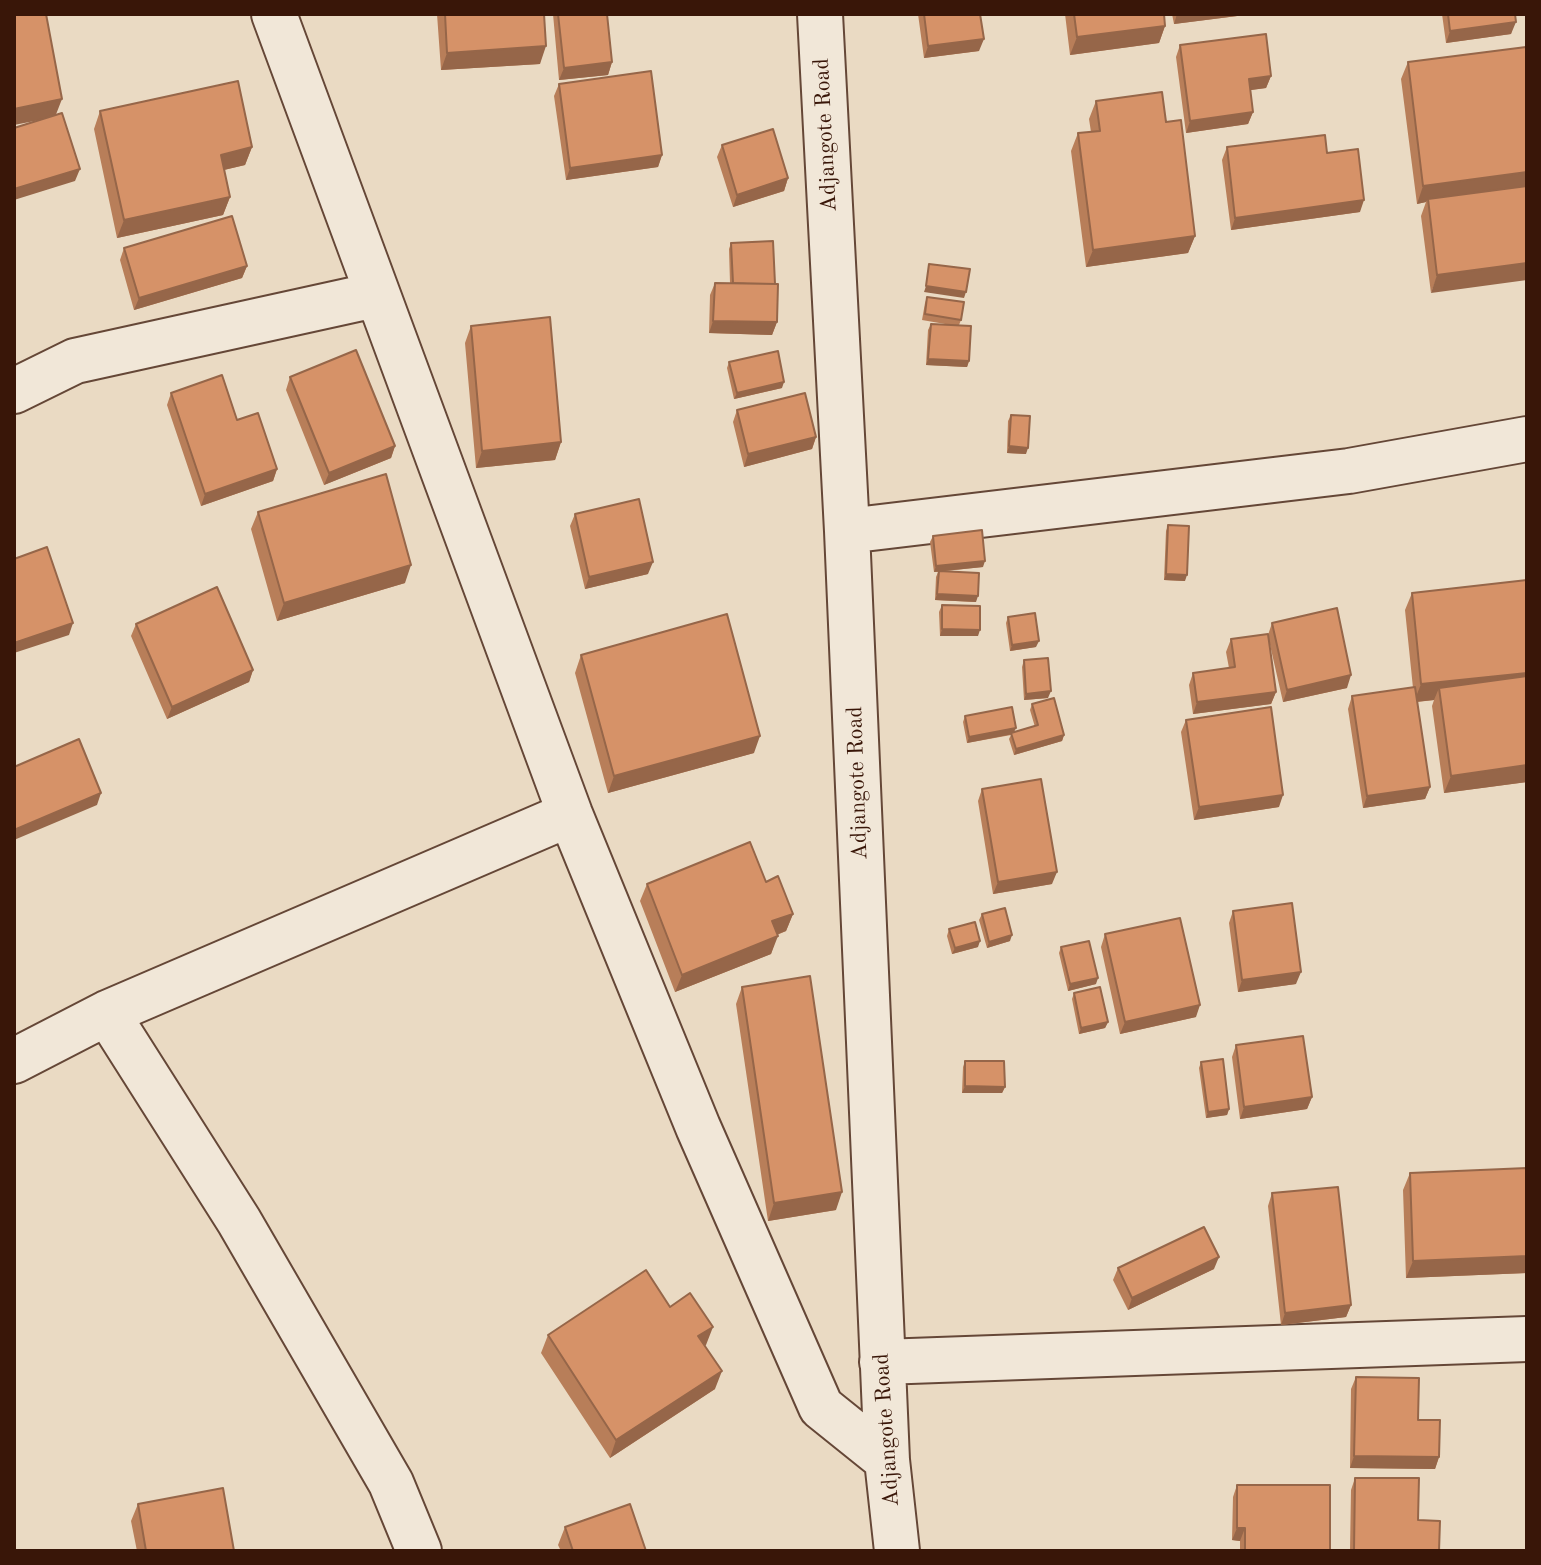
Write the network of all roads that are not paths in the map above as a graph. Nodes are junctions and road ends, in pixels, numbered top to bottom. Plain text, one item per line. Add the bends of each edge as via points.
1 (274, 14) edge
2 (820, 14) edge
3 (375, 295) junction
4 (14, 391) edge
5 (1527, 439) edge
6 (847, 531) junction
7 (570, 814) junction
8 (107, 1013) junction
9 (14, 1061) edge
10 (1527, 1339) edge
11 (882, 1362) junction
12 (887, 1460) junction
13 (419, 1551) edge
14 (897, 1551) edge

1 - 3 street
2 - 6 street, Adjangote Road
3 - 4 street via 75,361
3 - 7 street
5 - 6 street via 1349,471
6 - 11 street, Adjangote Road
7 - 8 street
7 - 12 street via 698,1127 821,1407
8 - 9 street
8 - 13 street via 239,1221 367,1441
10 - 11 street
11 - 12 street, Adjangote Road
12 - 14 street, Adjangote Road

